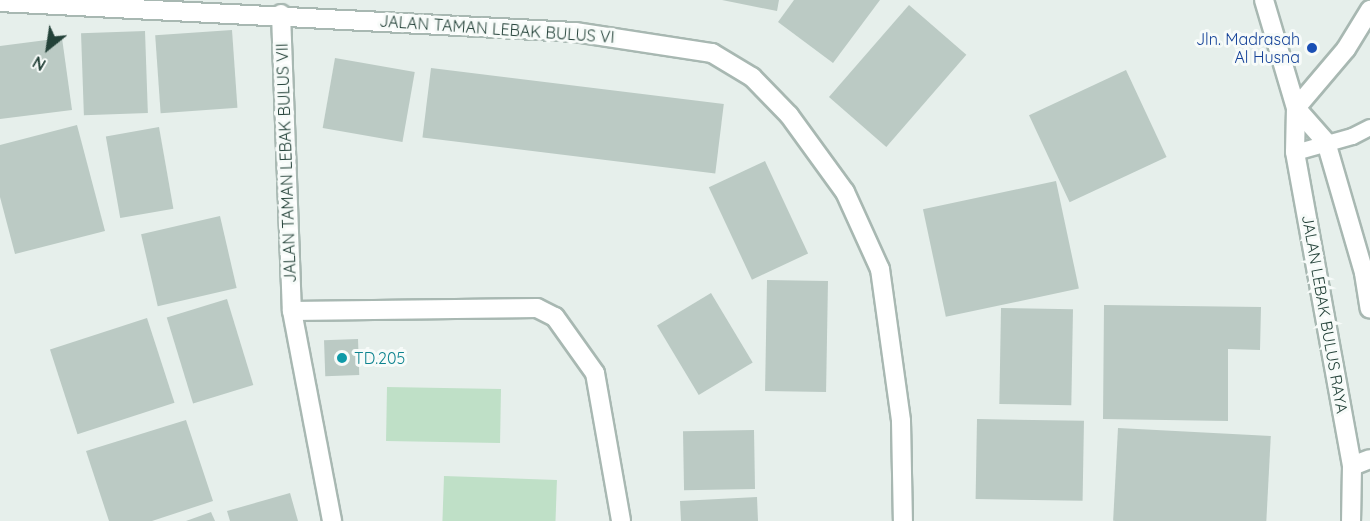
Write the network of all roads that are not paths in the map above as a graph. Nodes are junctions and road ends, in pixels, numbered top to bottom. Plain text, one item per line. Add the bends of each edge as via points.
1 (1264, 0) edge
2 (0, 2) edge
3 (1370, 10) edge
4 (280, 14) junction
5 (1296, 108) junction
6 (1370, 127) edge
7 (1326, 142) junction
8 (1295, 152) junction
9 (1370, 309) edge
10 (292, 311) junction
11 (1370, 459) edge
12 (1352, 466) junction
13 (332, 521) edge
14 (621, 521) edge
15 (903, 521) edge
16 (1351, 521) edge

1 - 5 street, JALAN LEBAK BULUS RAYA
2 - 4 street, JALAN TAMAN LEBAK BULUS VI
3 - 5 street via 1346,49
4 - 10 street, JALAN TAMAN LEBAK BULUS VII
4 - 15 street, JALAN TAMAN LEBAK BULUS VI via 575,32 712,53 752,77 789,115 844,192 880,269 901,421
5 - 7 street, JALAN LEBAK BULUS RAYA
5 - 8 street, JALAN LEBAK BULUS RAYA
6 - 7 lane
7 - 8 lane
7 - 9 street, JALAN LEBAK BULUS RAYA via 1364,273
8 - 12 street, JALAN LEBAK BULUS RAYA
10 - 13 street, JALAN TAMAN LEBAK BULUS VII
10 - 14 street via 537,308 555,317 573,337 595,373
11 - 12 street
12 - 16 street, JALAN LEBAK BULUS RAYA

